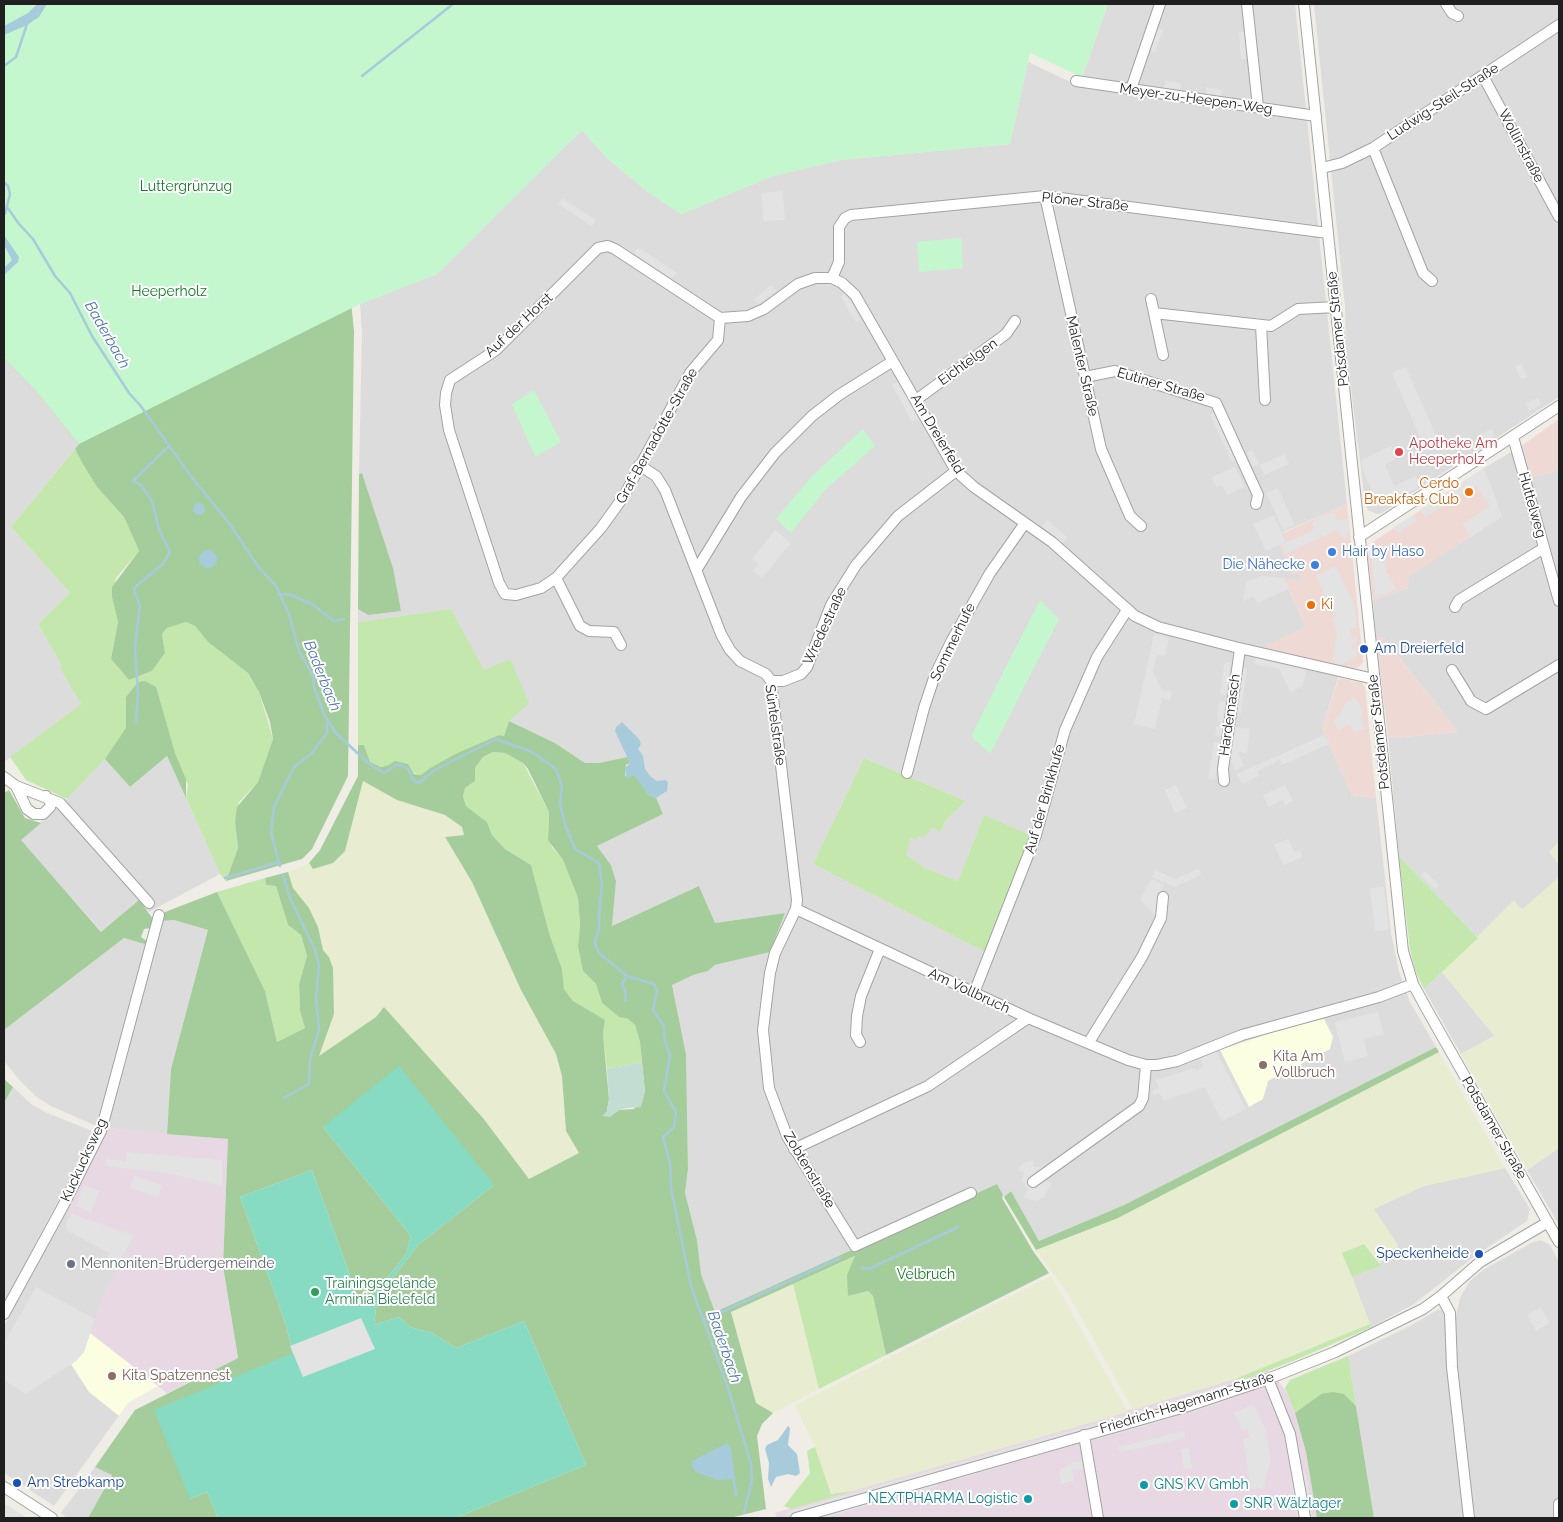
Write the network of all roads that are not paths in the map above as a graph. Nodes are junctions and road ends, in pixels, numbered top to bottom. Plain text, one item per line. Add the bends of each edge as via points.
1 (1160, 4) edge
2 (1247, 4) edge
3 (1304, 4) edge
4 (1446, 4) edge
5 (1458, 16) dead end
6 (1559, 25) edge
7 (1483, 76) junction
8 (1076, 81) dead end
9 (1131, 90) junction
10 (1258, 107) junction
11 (1316, 116) junction
12 (1373, 148) junction
13 (1322, 168) junction
14 (1046, 196) junction
15 (1559, 217) edge
16 (1328, 233) junction
17 (832, 278) junction
18 (1432, 281) dead end
19 (1151, 299) dead end
20 (1336, 307) junction
21 (1154, 313) junction
22 (720, 318) junction
23 (1015, 321) dead end
24 (1261, 325) junction
25 (1163, 355) dead end
26 (893, 361) junction
27 (1085, 377) junction
28 (916, 400) junction
29 (1265, 400) dead end
30 (1559, 406) edge
31 (1512, 437) junction
32 (639, 465) junction
33 (956, 471) junction
34 (1256, 504) dead end
35 (1025, 523) junction
36 (1141, 526) dead end
37 (1359, 537) junction
38 (1544, 548) junction
39 (697, 569) junction
40 (556, 578) junction
41 (505, 594) joint
42 (1559, 601) edge
43 (1454, 607) dead end
44 (1127, 610) junction
45 (621, 645) dead end
46 (1240, 649) junction
47 (1559, 664) edge
48 (1452, 670) dead end
49 (1374, 679) junction
50 (771, 680) junction
51 (907, 773) dead end
52 (4, 777) edge
53 (1224, 780) dead end
54 (16, 786) junction
55 (46, 796) junction
56 (1163, 897) dead end
57 (148, 903) dead end
58 (796, 909) junction
59 (159, 915) dead end
60 (880, 949) junction
61 (1413, 984) junction
62 (974, 993) junction
63 (1028, 1018) junction
64 (860, 1042) dead end
65 (1089, 1042) junction
66 (1146, 1065) junction
67 (794, 1149) junction
68 (1033, 1182) dead end
69 (971, 1193) dead end
70 (1548, 1222) junction
71 (1559, 1242) edge
72 (1441, 1296) junction
73 (4, 1314) edge
74 (1268, 1379) junction
75 (1084, 1435) junction
76 (4, 1487) edge
77 (1559, 1504) edge
78 (52, 1518) edge
79 (796, 1518) edge
80 (1098, 1518) edge
81 (1305, 1518) edge
82 (1469, 1518) edge
83 (1559, 1518) edge

1 - 9 street
2 - 10 street
3 - 11 street, Potsdamer Straße
4 - 5 street
6 - 7 street, Ludwig-Steil-Straße
7 - 12 street, Ludwig-Steil-Straße
7 - 15 street, Wollinstraße
8 - 9 street, Meyer-zu-Heepen-Weg
9 - 10 street, Meyer-zu-Heepen-Weg
10 - 11 street, Meyer-zu-Heepen-Weg
11 - 13 street, Potsdamer Straße
12 - 13 street, Ludwig-Steil-Straße via 1342,163
12 - 18 street via 1423,273
13 - 16 street, Potsdamer Straße
14 - 16 street, Plöner Straße
14 - 17 street, Plöner Straße via 851,215 838,227 839,262
14 - 27 street, Malenter Straße
16 - 20 street, Potsdamer Straße
17 - 22 street via 815,278 798,284 748,316
17 - 26 street, Am Dreierfeld via 855,296
19 - 21 street
20 - 24 street via 1298,309 1271,326
20 - 37 street, Potsdamer Straße
21 - 24 street
21 - 25 street
22 - 32 street, Graf-Bernadotte-Straße via 718,340 690,373
22 - 41 street, Auf der Horst via 615,249 603,247 593,252 496,350 450,380 445,405 450,430 498,583
23 - 28 street, Eichtelgen via 1006,334
24 - 29 street
26 - 28 street, Am Dreierfeld
26 - 39 street via 831,400 775,453 741,497
27 - 34 street, Eutiner Straße via 1115,371 1216,403 1258,495
27 - 36 street, Malenter Straße via 1103,456 1130,516
28 - 33 street, Am Dreierfeld
30 - 31 street
31 - 37 street
31 - 38 street, Huttelweg
32 - 39 street, Süntelstraße via 656,476 665,490
32 - 40 street, Graf-Bernadotte-Straße via 616,509
33 - 35 street, Am Dreierfeld
33 - 50 street, Wredestraße via 898,516 856,565 831,605 807,667 801,674 783,681
35 - 44 street, Am Dreierfeld via 1067,555
35 - 51 street, Sommerhufe via 990,573 951,642 924,708
37 - 49 street, Potsdamer Straße
38 - 42 street, Huttelweg
38 - 43 street via 1459,600
39 - 50 street, Süntelstraße via 730,650 740,661 766,674
40 - 41 street, Graf-Bernadotte-Straße via 541,588 516,596
40 - 45 street via 580,626 588,631 614,632
44 - 46 street, Am Dreierfeld via 1158,627
44 - 62 street, Auf der Brinkhufe via 1097,657 1065,730 1022,878
46 - 49 street, Am Dreierfeld
46 - 53 street, Hardemasch
47 - 48 street via 1486,709 1471,701
49 - 61 street, Potsdamer Straße via 1401,935
50 - 58 street, Süntelstraße via 797,892
52 - 54 street
54 - 55 street
54 - 55 street via 27,809 34,814 43,814 50,806
55 - 57 street via 60,803
56 - 65 street via 1161,918 1142,957
58 - 60 street, Am Vollbruch
58 - 67 street, Zobtenstraße via 775,953 763,1030 769,1088
59 - 73 street, Kuckucksweg via 150,936 101,1131
60 - 62 street, Am Vollbruch
60 - 64 street via 861,996 856,1035
61 - 66 street, Am Vollbruch via 1379,998 1242,1034 1177,1061
61 - 70 street, Potsdamer Straße
62 - 63 street, Am Vollbruch
63 - 65 street, Am Vollbruch
63 - 67 street via 921,1090
65 - 66 street, Am Vollbruch
66 - 68 street via 1139,1106
67 - 69 street, Zobtenstraße via 855,1246
70 - 71 street, Potsdamer Straße
70 - 72 street, Friedrich-Hagemann-Straße via 1480,1262
72 - 74 street, Friedrich-Hagemann-Straße via 1387,1328
72 - 82 street via 1450,1313 1452,1367
74 - 75 street, Friedrich-Hagemann-Straße via 1199,1403
74 - 81 street via 1290,1434
75 - 79 street, Friedrich-Hagemann-Straße
75 - 80 street, Friedrich-Hagemann-Straße
76 - 78 street
77 - 83 street

